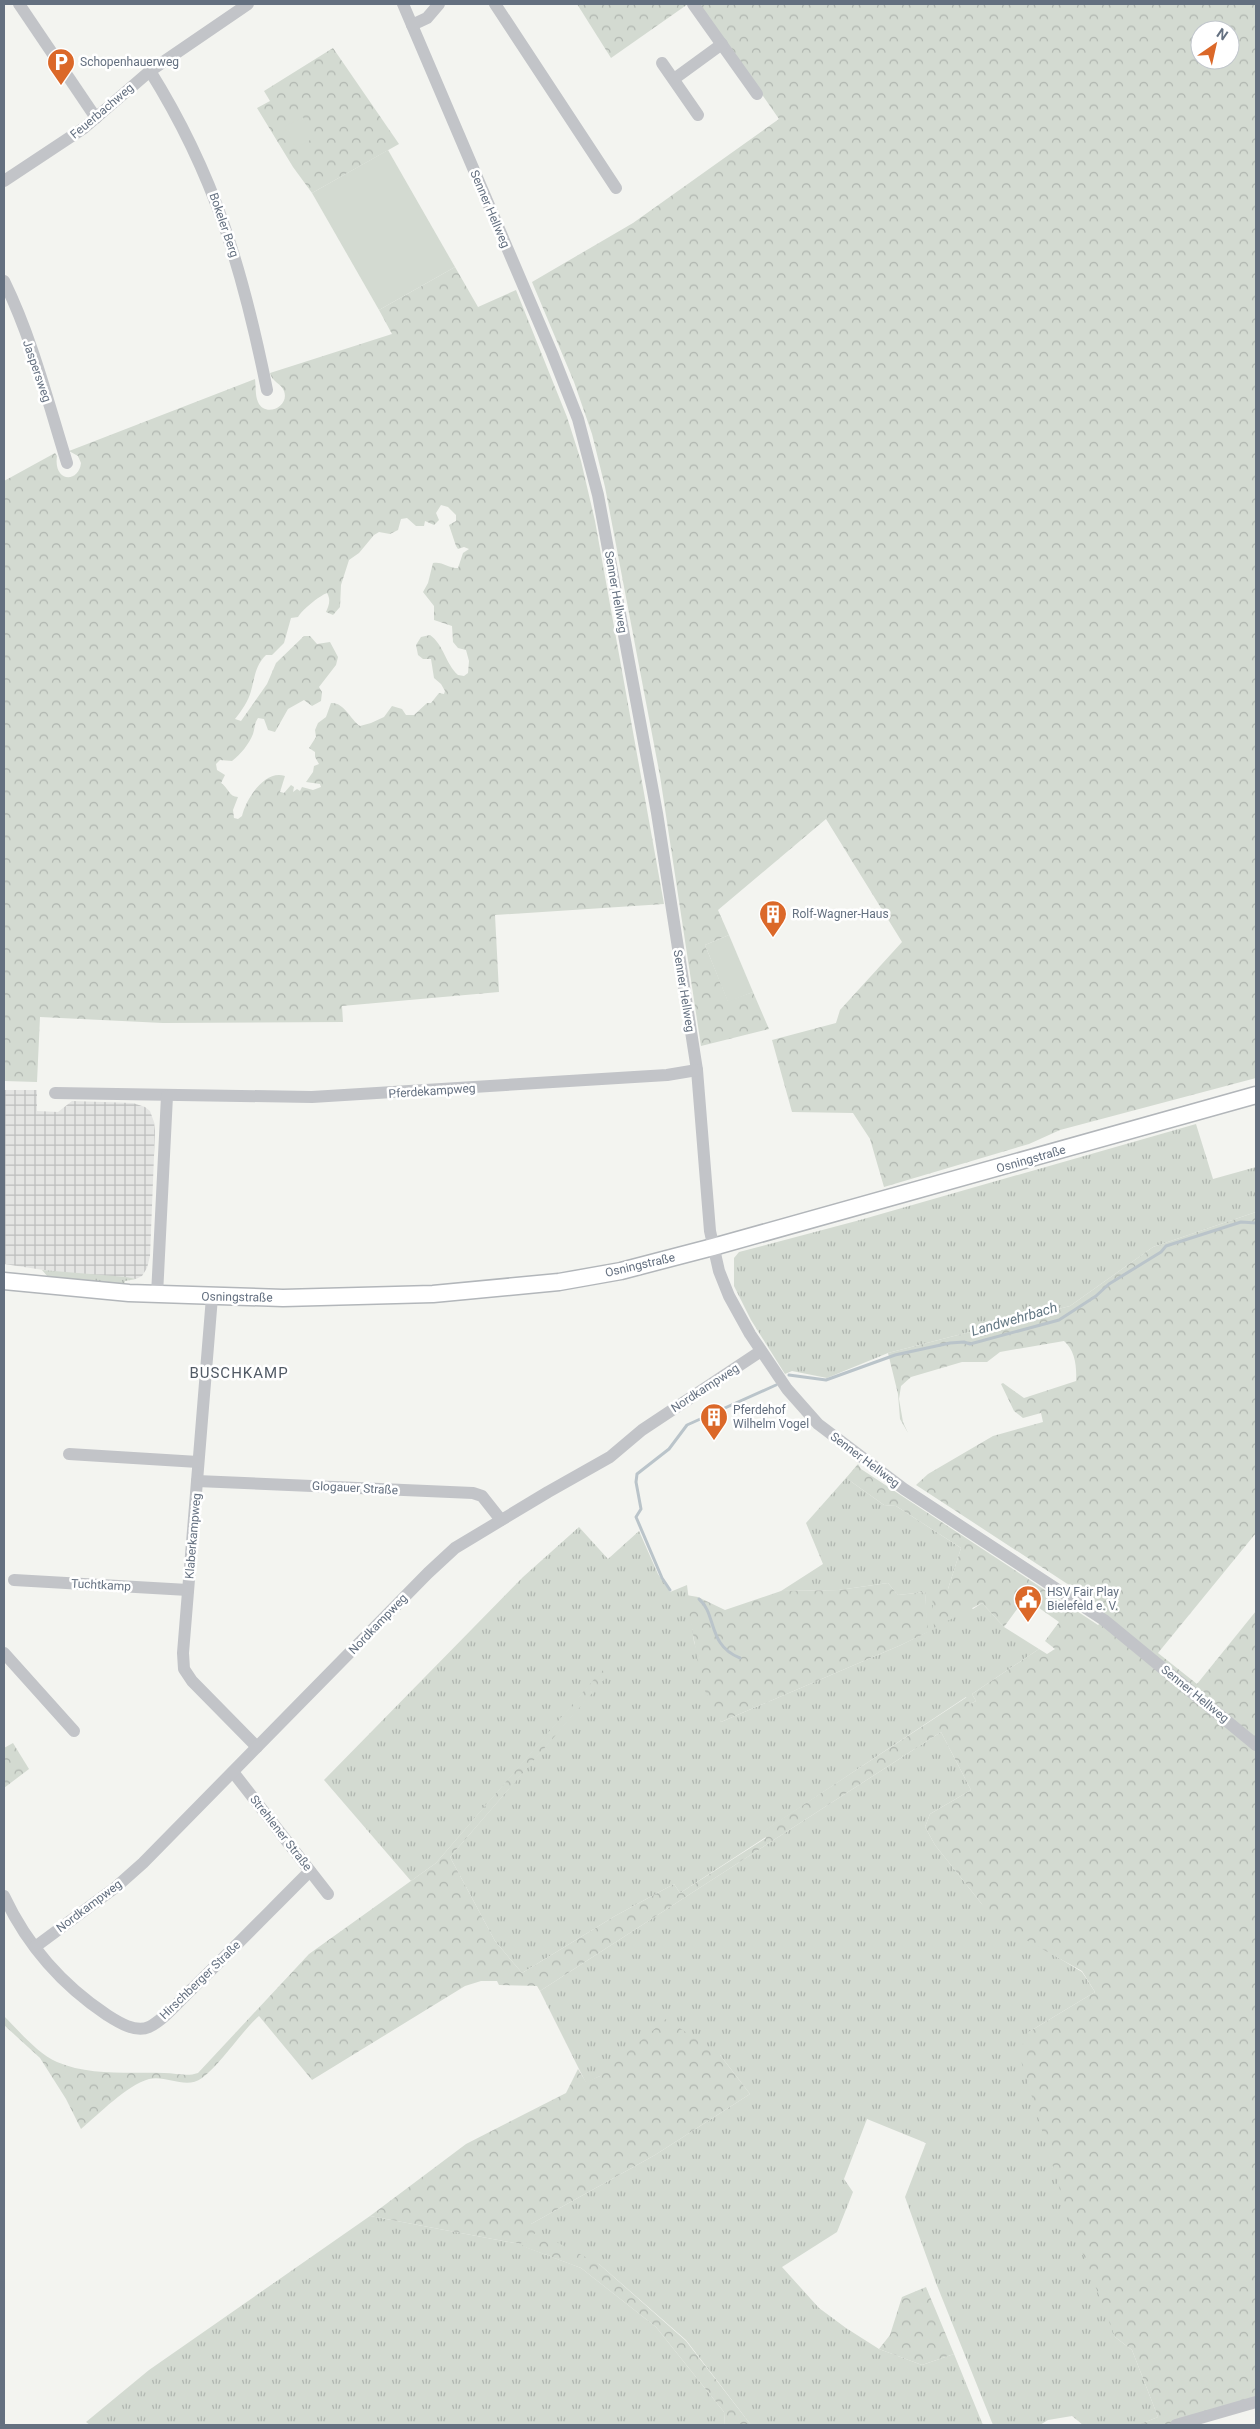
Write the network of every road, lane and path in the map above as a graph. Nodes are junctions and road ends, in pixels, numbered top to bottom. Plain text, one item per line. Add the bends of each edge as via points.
1 (19, 4) edge
2 (248, 4) edge
3 (403, 4) edge
4 (439, 4) edge
5 (495, 4) edge
6 (693, 4) edge
7 (412, 25) junction
8 (722, 44) junction
9 (662, 63) dead end
10 (150, 71) junction
11 (674, 79) junction
12 (757, 94) dead end
13 (698, 115) dead end
14 (96, 118) junction
15 (4, 181) edge
16 (616, 188) dead end
17 (4, 281) edge
18 (267, 390) dead end
19 (67, 463) dead end
20 (697, 1070) junction
21 (55, 1094) dead end
22 (1256, 1095) edge
23 (167, 1096) junction
24 (713, 1247) junction
25 (4, 1281) edge
26 (157, 1295) junction
27 (212, 1297) junction
28 (761, 1351) junction
29 (69, 1454) dead end
30 (198, 1462) junction
31 (197, 1481) junction
32 (501, 1520) junction
33 (14, 1580) dead end
34 (188, 1590) junction
35 (4, 1653) edge
36 (74, 1731) dead end
37 (1256, 1745) edge
38 (257, 1748) junction
39 (233, 1772) junction
40 (310, 1871) junction
41 (328, 1894) dead end
42 (4, 1896) edge
43 (35, 1947) junction
44 (1256, 2402) edge
45 (1176, 2425) edge

1 - 14 street
2 - 10 street, Feuerbachweg
3 - 7 street, Senner Hellweg
4 - 7 street via 427,18
5 - 16 street
6 - 8 street
7 - 20 street, Senner Hellweg via 578,419 598,495 657,813
8 - 11 street
8 - 12 street
9 - 11 street
10 - 14 street, Feuerbachweg
10 - 18 street, Bokeler Berg via 186,133 224,222 247,296
11 - 13 street
14 - 15 street, Feuerbachweg
17 - 19 street, Jaspersweg via 43,386
20 - 23 street, Pferdekampweg via 667,1075 347,1096
20 - 24 street, Senner Hellweg
21 - 23 street, Pferdekampweg
22 - 24 main road, Osningstraße
23 - 26 street
24 - 27 main road, Osningstraße via 585,1277 478,1291 340,1297
24 - 28 street, Senner Hellweg via 729,1296
25 - 26 main road, Osningstraße
26 - 27 main road, Osningstraße
27 - 30 street, Klaberkampweg
28 - 32 street, Nordkampweg via 642,1430 610,1457
28 - 37 street, Senner Hellweg via 797,1403 828,1432 904,1489 1104,1620
29 - 30 street
30 - 31 street, Klaberkampweg
31 - 32 street, Glogauer Straße via 473,1493 482,1496
31 - 34 street, Klaberkampweg
32 - 38 street, Nordkampweg via 443,1558
33 - 34 street, Tuchtkamp
34 - 38 street, Klaberkampweg via 184,1669
35 - 36 street
38 - 39 street, Nordkampweg
39 - 40 street, Strehlener Straße
39 - 43 street, Nordkampweg via 116,1887
40 - 41 street, Strehlener Straße
40 - 43 street, Hirschberger Straße via 221,1961 148,2028 119,2023 92,2005 54,1971
42 - 43 street, Hirschberger Straße
44 - 45 street

